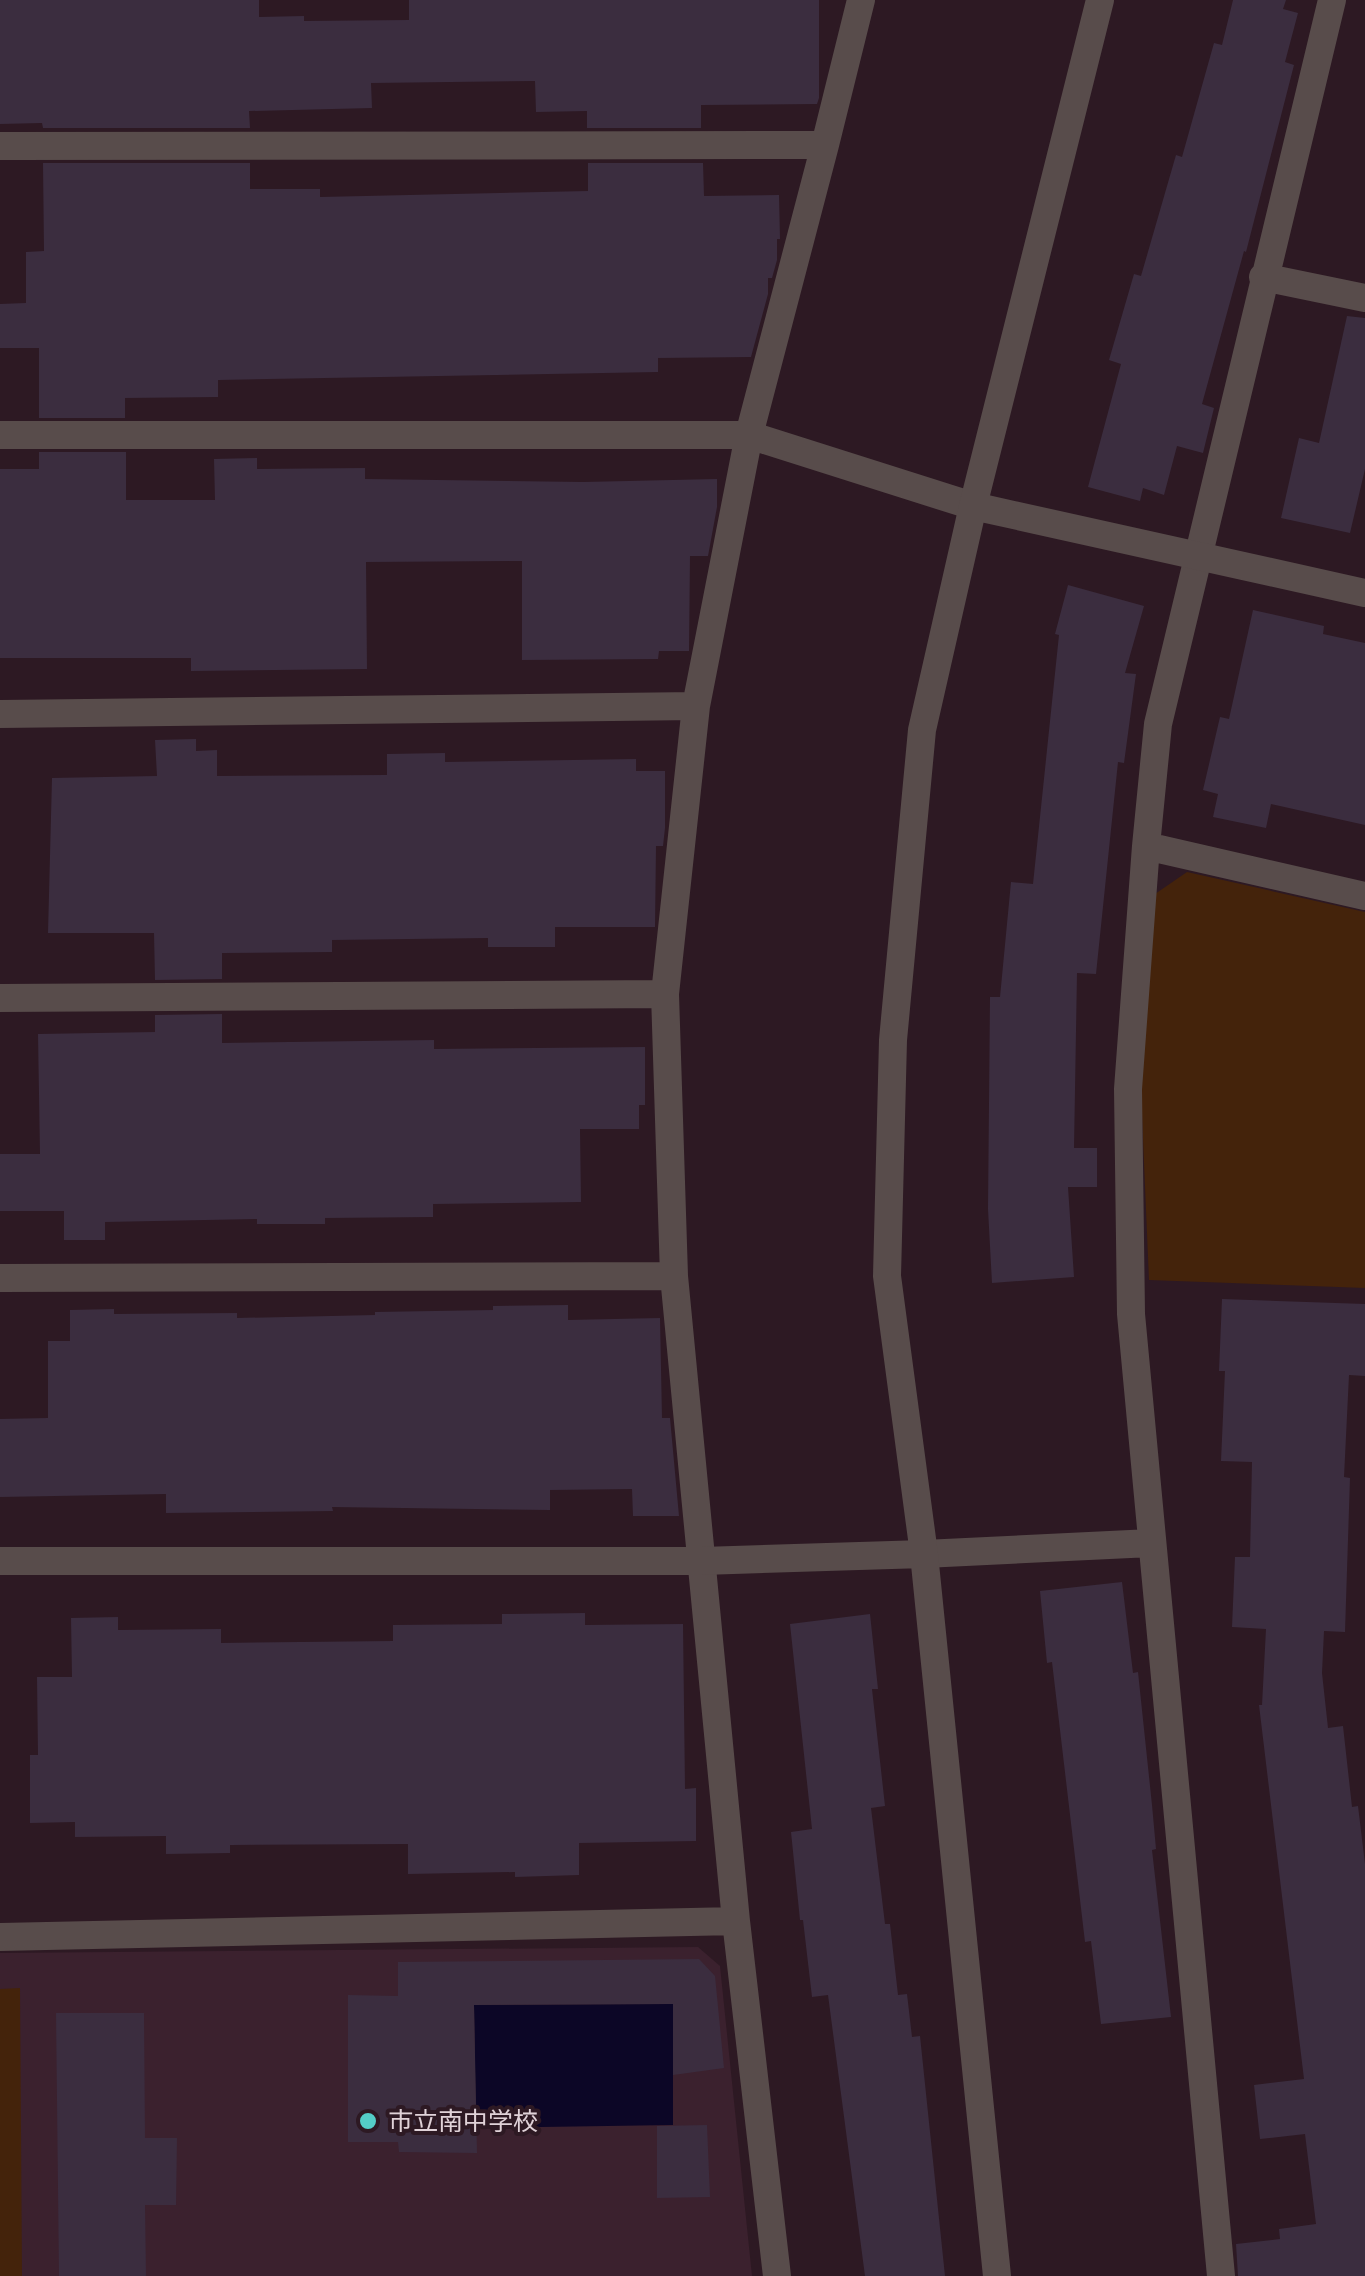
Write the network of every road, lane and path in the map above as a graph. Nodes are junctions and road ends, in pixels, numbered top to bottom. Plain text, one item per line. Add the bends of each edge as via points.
1 (860, 0) edge
2 (1100, 0) edge
3 (1332, 0) edge
4 (824, 145) junction
5 (0, 146) edge
6 (1263, 277) junction
7 (1365, 298) edge
8 (0, 435) edge
9 (749, 435) junction
10 (973, 506) junction
11 (1197, 558) junction
12 (1365, 593) edge
13 (696, 706) junction
14 (0, 714) edge
15 (1146, 846) junction
16 (1365, 896) edge
17 (665, 994) junction
18 (0, 998) edge
19 (674, 1276) junction
20 (0, 1278) edge
21 (1151, 1543) junction
22 (924, 1554) junction
23 (0, 1561) edge
24 (702, 1561) junction
25 (736, 1921) junction
26 (0, 1938) edge
27 (777, 2276) edge
28 (996, 2276) edge
29 (1220, 2276) edge

1 - 4 street
2 - 10 street
3 - 6 street
4 - 5 street
4 - 9 street
6 - 7 street
6 - 11 street
8 - 9 street
9 - 10 street
9 - 13 street
10 - 11 street
10 - 22 street via 922,730 893,1040 887,1276
11 - 12 street
11 - 15 street via 1158,724
13 - 14 street
13 - 17 street
15 - 16 street
15 - 21 street via 1128,1090 1130,1314
17 - 18 street
17 - 19 street
19 - 20 street
19 - 24 street
21 - 22 street
21 - 29 street
22 - 24 street
22 - 28 street
23 - 24 street
24 - 25 street
25 - 26 street
25 - 27 street

